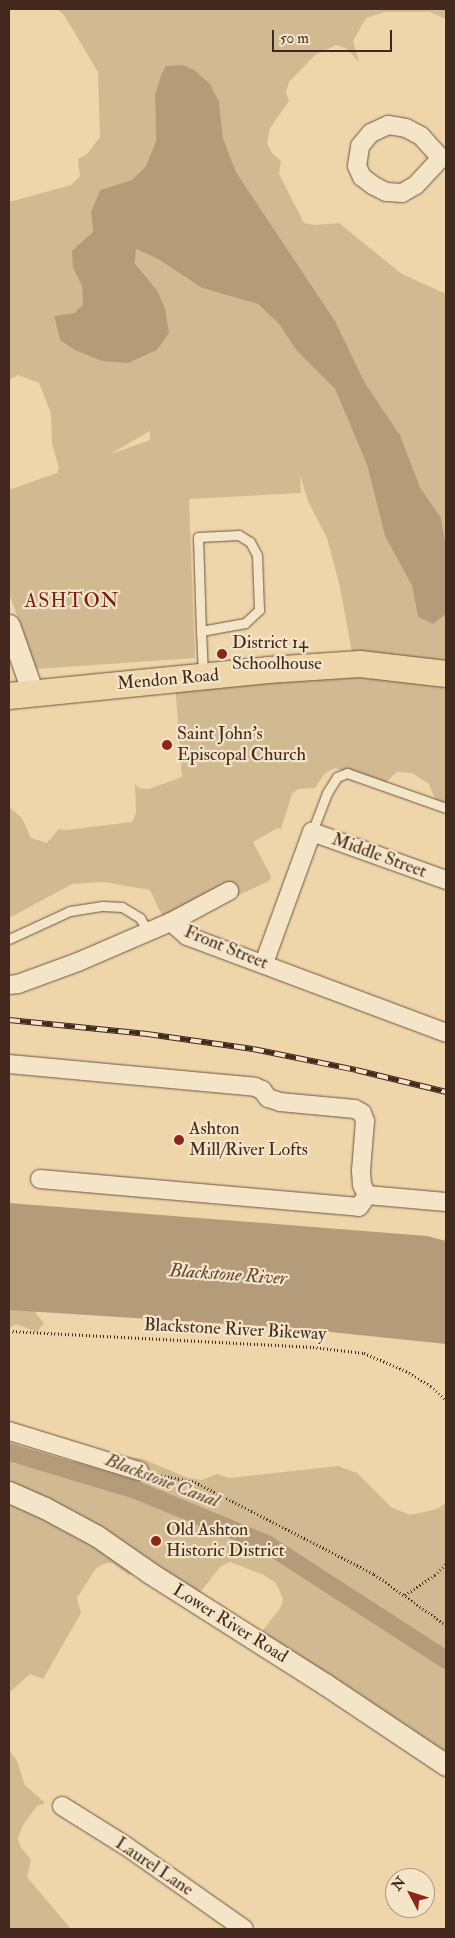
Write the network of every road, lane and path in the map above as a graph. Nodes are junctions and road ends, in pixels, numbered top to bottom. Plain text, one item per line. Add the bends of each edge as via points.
1 (444, 158) edge
2 (9, 625) edge
3 (201, 631) junction
4 (446, 674) edge
5 (203, 677) junction
6 (21, 695) edge
7 (446, 808) edge
8 (312, 832) junction
9 (446, 880) edge
10 (228, 891) dead end
11 (171, 922) junction
12 (149, 933) junction
13 (9, 939) edge
14 (264, 963) junction
15 (9, 985) edge
16 (446, 1033) edge
17 (9, 1064) edge
18 (40, 1179) dead end
19 (367, 1195) junction
20 (446, 1202) edge
21 (9, 1331) edge
22 (446, 1400) edge
23 (9, 1431) edge
24 (139, 1471) joint
25 (9, 1492) edge
26 (446, 1564) edge
27 (405, 1596) junction
28 (446, 1625) edge
29 (446, 1765) edge
30 (62, 1806) dead end
31 (244, 1929) edge

1 - 1 street via 421,136 406,128 388,125 371,133 360,146 357,166 362,177 374,186 386,192 402,193 416,185
2 - 6 street
3 - 3 lane via 198,537 239,534 250,542 257,555 259,610 245,623
3 - 5 lane
4 - 5 main road, Mendon Road via 360,664
5 - 6 main road, Mendon Road
7 - 8 lane via 347,773 337,777
8 - 9 street, Middle Street
8 - 14 street
10 - 11 street
11 - 12 street, Front Street
11 - 14 street, Front Street via 187,936
12 - 13 lane via 140,918 122,908 103,906 70,911
12 - 15 street, Front Street
14 - 16 street, Front Street
17 - 19 street via 255,1087 268,1098 280,1102 355,1109 362,1113 365,1121 361,1171
18 - 19 street via 359,1207
19 - 20 street
21 - 22 path, Blackstone River Bikeway via 313,1347 364,1354 406,1371 431,1386
23 - 24 street
24 - 27 path via 195,1482 374,1574
25 - 29 street, Lower River Road via 97,1536
26 - 27 path
27 - 28 path
30 - 31 street, Laurel Lane via 126,1846

